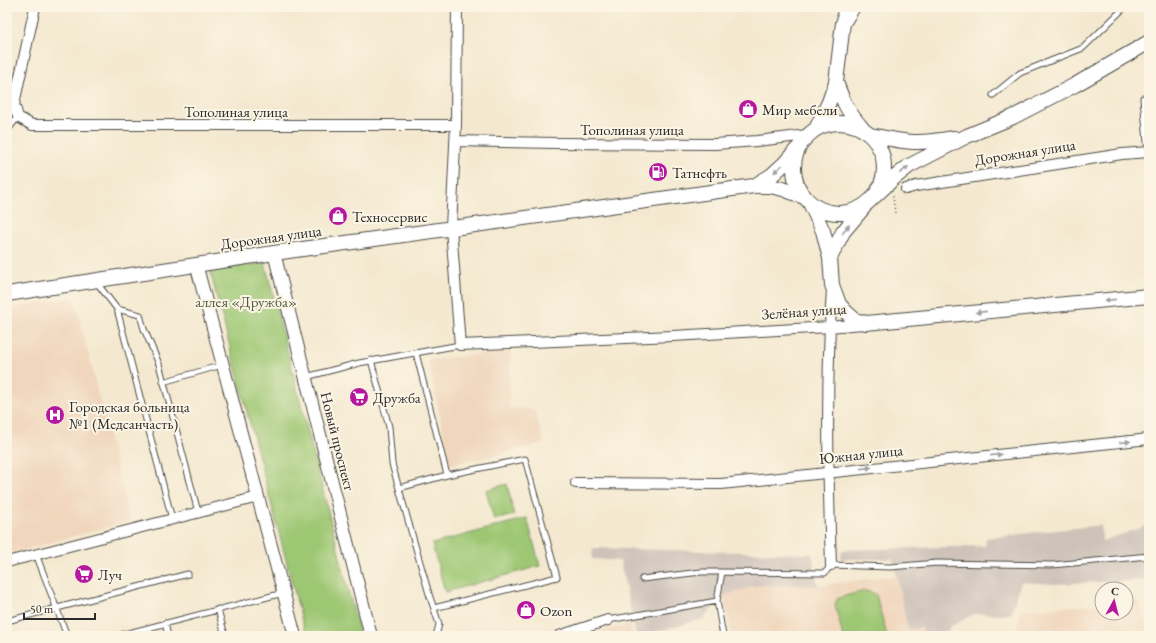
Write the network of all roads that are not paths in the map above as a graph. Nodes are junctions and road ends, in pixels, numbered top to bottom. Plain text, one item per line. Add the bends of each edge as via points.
1 (35, 7) edge
2 (457, 7) edge
3 (842, 7) edge
4 (853, 7) edge
5 (1125, 7) edge
6 (843, 23) junction
7 (1149, 42) edge
8 (836, 82) junction
9 (993, 95) dead end
10 (1143, 98) dead end
11 (18, 117) junction
12 (456, 125) junction
13 (7, 131) edge
14 (811, 132) junction
15 (867, 132) junction
16 (967, 136) junction
17 (456, 141) junction
18 (798, 147) junction
19 (1149, 152) edge
20 (754, 186) junction
21 (906, 189) road end
22 (807, 200) junction
23 (871, 200) junction
24 (451, 228) junction
25 (274, 253) junction
26 (830, 258) junction
27 (196, 264) junction
28 (96, 280) junction
29 (832, 285) junction
30 (7, 294) edge
31 (1149, 296) edge
32 (117, 309) junction
33 (866, 323) junction
34 (829, 327) junction
35 (460, 345) junction
36 (416, 352) junction
37 (372, 360) junction
38 (223, 364) junction
39 (306, 377) junction
40 (163, 382) junction
41 (1149, 439) edge
42 (828, 472) junction
43 (447, 475) junction
44 (576, 483) dead end
45 (399, 488) junction
46 (258, 497) junction
47 (198, 512) junction
48 (172, 519) junction
49 (36, 554) junction
50 (1149, 556) edge
51 (7, 562) edge
52 (831, 565) junction
53 (722, 572) junction
54 (188, 574) dead end
55 (642, 579) dead end
56 (284, 592) junction
57 (717, 601) junction
58 (56, 608) junction
59 (434, 608) junction
60 (218, 609) junction
61 (608, 620) joint
62 (7, 621) edge
63 (165, 623) junction
64 (67, 636) edge
65 (117, 636) edge
66 (168, 636) edge
67 (225, 636) edge
68 (295, 636) edge
69 (371, 636) edge
70 (436, 636) edge
71 (559, 636) edge
72 (723, 636) edge

1 - 11 street via 14,104
2 - 12 street
3 - 6 street
4 - 6 main road
5 - 9 lane via 1084,48 1020,73
6 - 8 main road
7 - 16 main road via 1075,85 1012,117
8 - 14 main road via 829,102
8 - 15 main road via 851,116
10 - 19 lane
11 - 12 street, Тополиная улица via 32,125
11 - 13 lane
12 - 17 street
14 - 15 main road via 827,124 840,122 852,124
14 - 17 street, Тополиная улица via 757,141 715,144
14 - 18 main road
15 - 16 main road via 900,141 917,142
15 - 23 main road via 878,144 885,165 881,186
23 -> 16 main road via 910,166
17 - 24 street
18 -> 20 main road via 772,175
18 - 22 main road via 794,161 794,176
19 - 21 street, Дорожная улица via 1122,154
20 - 22 main road via 783,189
20 - 24 main road, Дорожная улица
22 - 23 main road via 826,212 837,213 858,209
22 - 26 main road via 823,231
26 -> 23 main road via 843,232
24 - 25 main road, Дорожная улица
24 - 35 street
25 - 27 main road, Дорожная улица
25 - 39 street, Новый проспект
26 - 29 main road
27 - 28 main road, Дорожная улица
27 - 38 street
28 - 30 main road, Дорожная улица
28 - 32 lane
29 - 33 main road via 839,304 846,312 855,320
29 - 34 street
31 -> 33 main road, Зелёная улица
32 - 40 lane via 140,315 159,364
32 - 48 lane
33 - 34 street, Зелёная улица
34 - 35 street, Зелёная улица
34 - 42 street
35 - 36 lane
36 - 37 lane
36 - 43 lane
37 - 39 lane
37 - 45 lane via 389,427 392,464
38 - 40 lane
38 - 46 street
39 - 69 street, Новый проспект
40 - 47 lane
42 -> 41 street, Южная улица
42 - 44 street, Южная улица via 721,484
42 - 52 street
43 - 45 lane
43 - 59 lane via 525,459 557,577
45 - 59 lane
46 - 47 street
46 - 56 street
47 - 48 street
48 - 49 street
49 - 51 street
49 - 58 lane
50 - 52 lane via 1052,565
52 - 53 lane via 825,573
53 - 55 lane
53 - 57 lane
54 - 58 lane
56 - 60 lane
56 - 68 street
57 - 61 lane
57 - 72 lane
58 - 62 lane
58 - 64 lane
59 - 70 lane via 439,624
60 - 63 lane
60 - 67 lane
61 - 71 street
63 - 65 lane
63 - 66 lane

